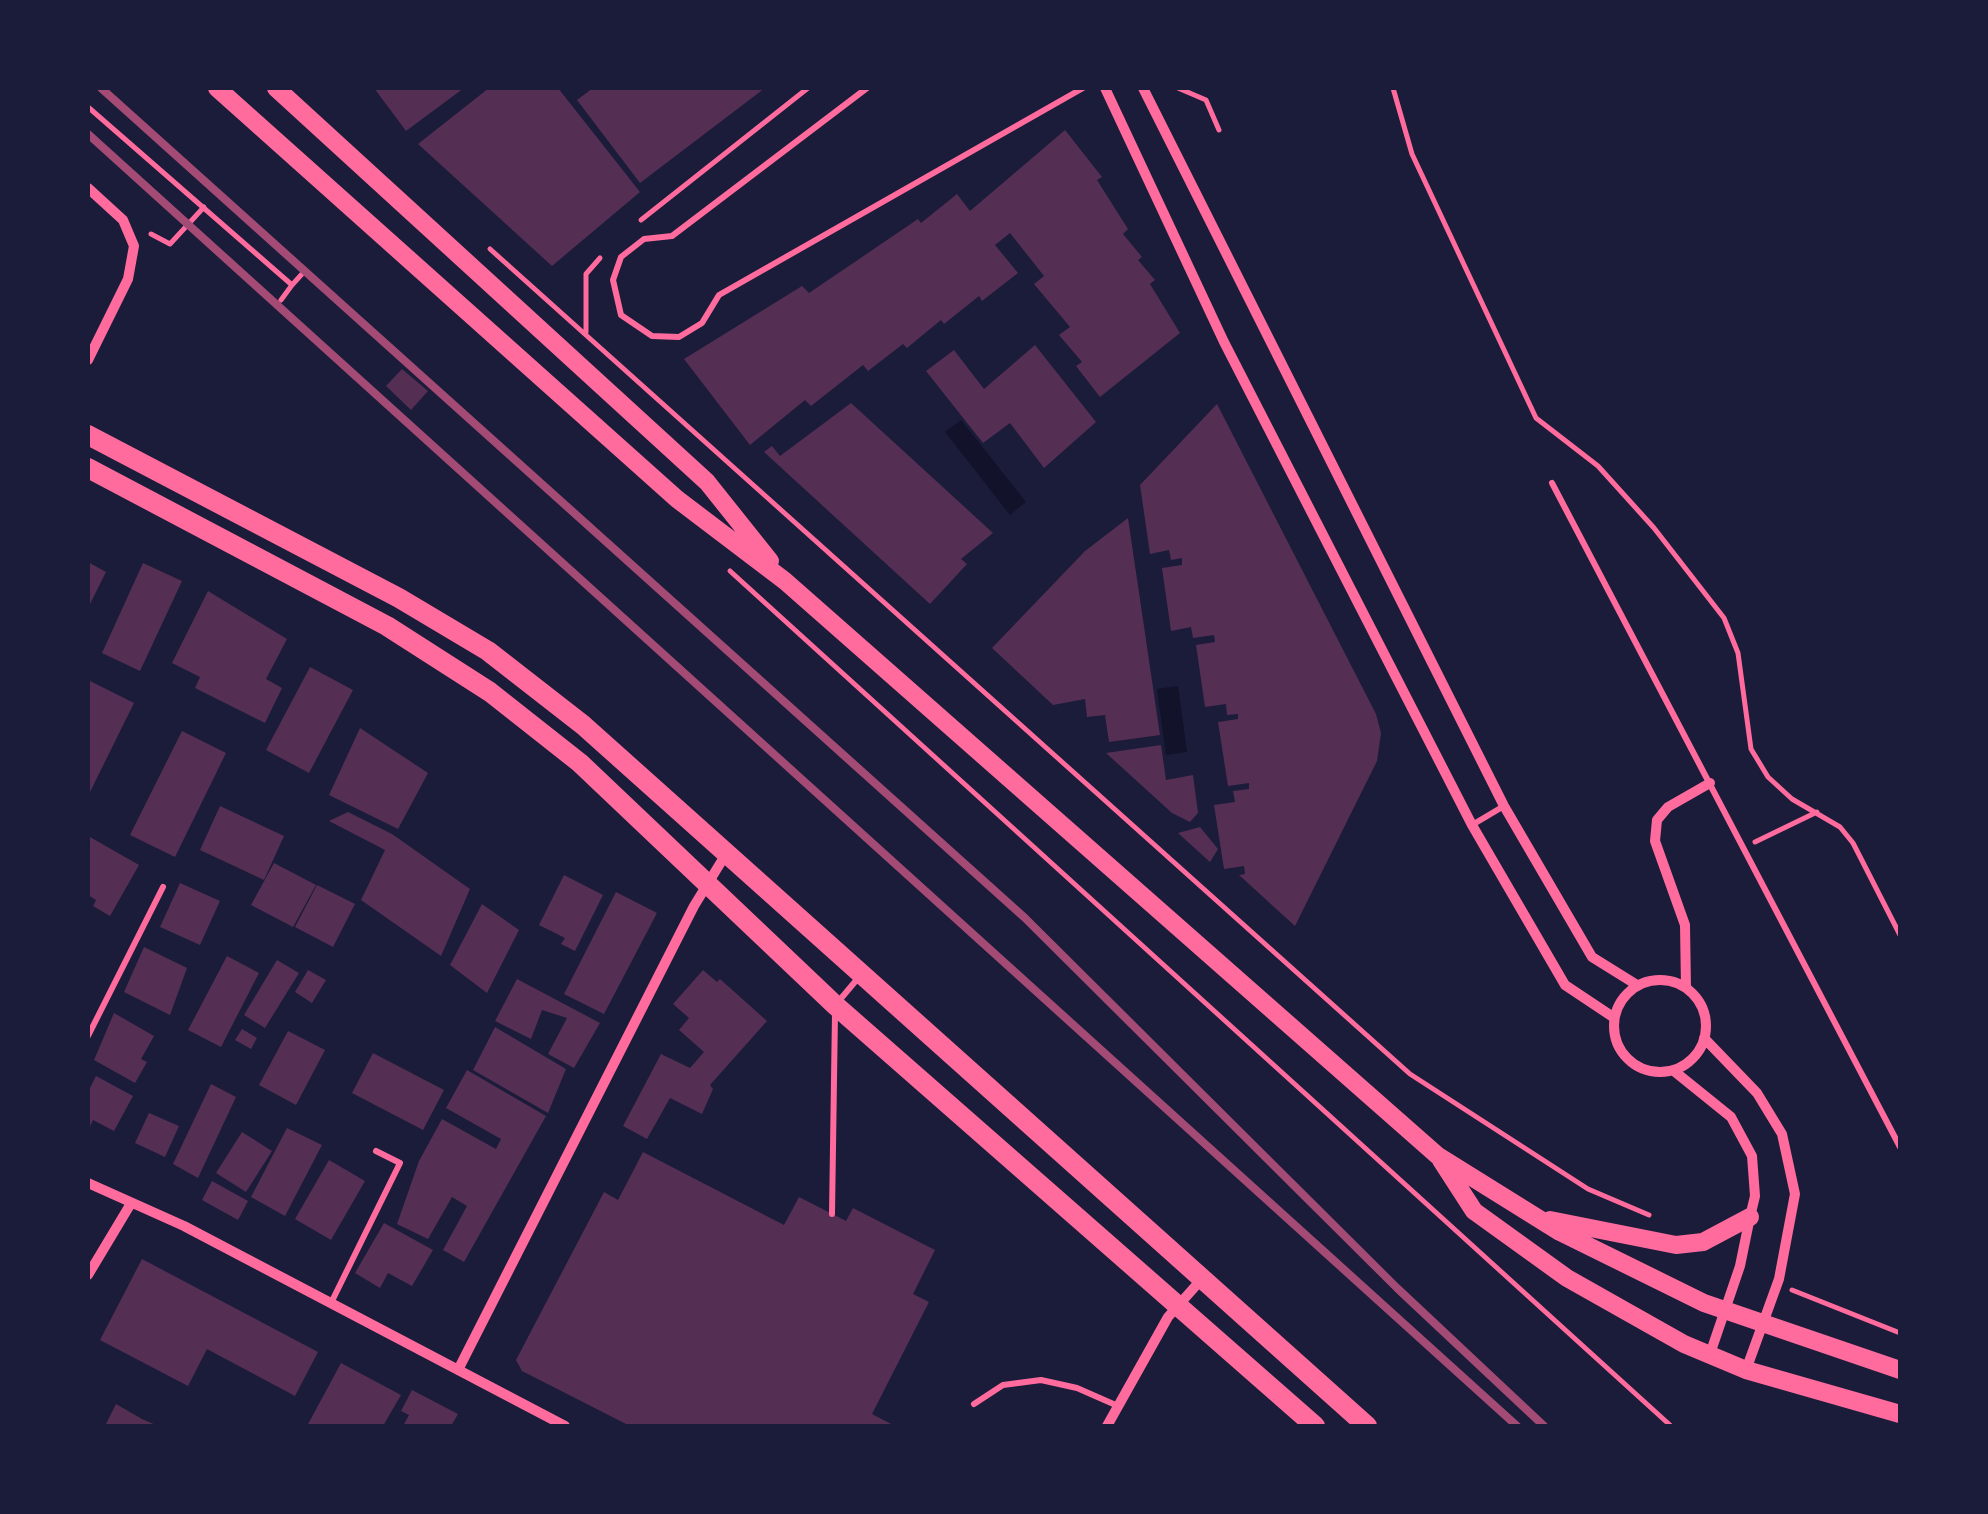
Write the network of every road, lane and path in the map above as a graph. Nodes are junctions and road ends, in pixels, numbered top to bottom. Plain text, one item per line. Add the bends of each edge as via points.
1 (217, 88) edge
2 (276, 88) edge
3 (808, 88) edge
4 (867, 88) edge
5 (1083, 88) edge
6 (1106, 88) edge
7 (1143, 88) edge
8 (1178, 88) edge
9 (1394, 88) edge
10 (88, 107) edge
11 (1219, 130) dead end
12 (88, 188) edge
13 (204, 208) junction
14 (632, 227) dead end
15 (170, 244) dead end
16 (607, 250) dead end
17 (302, 274) dead end
18 (292, 285) junction
19 (280, 300) dead end
20 (88, 360) edge
21 (88, 435) edge
22 (88, 468) edge
23 (1552, 483) dead end
24 (724, 566) dead end
25 (786, 581) junction
26 (1710, 783) junction
27 (1504, 806) junction
28 (1817, 812) junction
29 (1472, 825) junction
30 (1744, 848) junction
31 (726, 854) junction
32 (706, 883) junction
33 (163, 887) dead end
34 (1900, 936) edge
35 (860, 976) junction
36 (1638, 985) junction
37 (1686, 988) junction
38 (836, 1005) junction
39 (1614, 1017) junction
40 (88, 1036) edge
41 (1704, 1038) junction
42 (1674, 1071) junction
43 (1900, 1147) edge
44 (376, 1151) dead end
45 (1438, 1156) junction
46 (88, 1183) edge
47 (130, 1206) junction
48 (832, 1214) dead end
49 (1535, 1216) junction
50 (1654, 1217) dead end
51 (1750, 1217) junction
52 (88, 1275) edge
53 (1200, 1281) junction
54 (1777, 1285) junction
55 (331, 1303) junction
56 (1179, 1305) junction
57 (1725, 1310) junction
58 (1763, 1323) junction
59 (1900, 1333) edge
60 (1710, 1354) junction
61 (458, 1370) junction
62 (1746, 1370) junction
63 (1900, 1370) edge
64 (974, 1404) dead end
65 (1118, 1406) junction
66 (1900, 1414) edge
67 (565, 1426) edge
68 (1107, 1426) edge
69 (1315, 1426) edge
70 (1367, 1426) edge
71 (1671, 1426) edge

1 - 25 main road via 677,499
2 - 25 main road via 706,482
3 - 14 path
4 - 5 lane via 672,236 644,239 622,257 613,280 621,315 652,336 679,337 702,324 719,295
6 - 29 street via 1224,342
7 - 27 street
8 - 11 path via 1206,100
9 - 28 path via 1412,154 1536,418 1598,466 1724,618 1738,652 1750,749 1768,778
10 - 13 path
12 - 20 street via 123,220 134,246 128,279
13 - 15 path
13 - 18 path
16 - 50 path via 586,274 586,334 1410,1074 1588,1189
17 - 18 path
18 - 19 path
21 - 31 highway via 488,651 583,725
22 - 32 highway via 449,663 580,764
23 - 26 lane
24 - 71 path
25 - 45 main road
26 - 30 lane
26 - 37 street via 1657,820 1656,841 1686,925
27 - 29 lane
27 - 36 street via 1592,957
28 - 30 path
28 - 34 path via 1854,843
29 - 39 street via 1565,985
30 - 43 lane
31 - 32 street
31 - 35 highway
32 - 38 highway
32 - 61 street
33 - 40 lane
35 - 38 lane
35 - 53 highway
36 - 37 street via 1664,980
36 - 39 street
37 - 41 street via 1702,1004
38 - 48 lane
38 - 56 highway
39 - 42 street via 1615,1041 1628,1061 1648,1072
41 - 42 street via 1690,1062
41 - 54 street via 1756,1093 1782,1134 1795,1194
42 - 51 street via 1730,1117 1752,1156
44 - 55 lane via 400,1163
45 - 49 main road
45 - 60 main road via 1474,1211 1567,1278
46 - 47 street
47 - 52 street
47 - 55 street via 184,1226
49 - 51 main road via 1676,1245 1703,1242
49 - 57 main road
51 - 57 street
53 - 56 street
53 - 70 highway
54 - 58 street
54 - 59 path
55 - 61 street
56 - 65 street
56 - 69 highway
57 - 58 main road
57 - 60 street
58 - 62 street
58 - 63 main road
60 - 62 main road
61 - 67 street
62 - 66 main road
64 - 65 lane via 1004,1385 1041,1380
65 - 68 street

